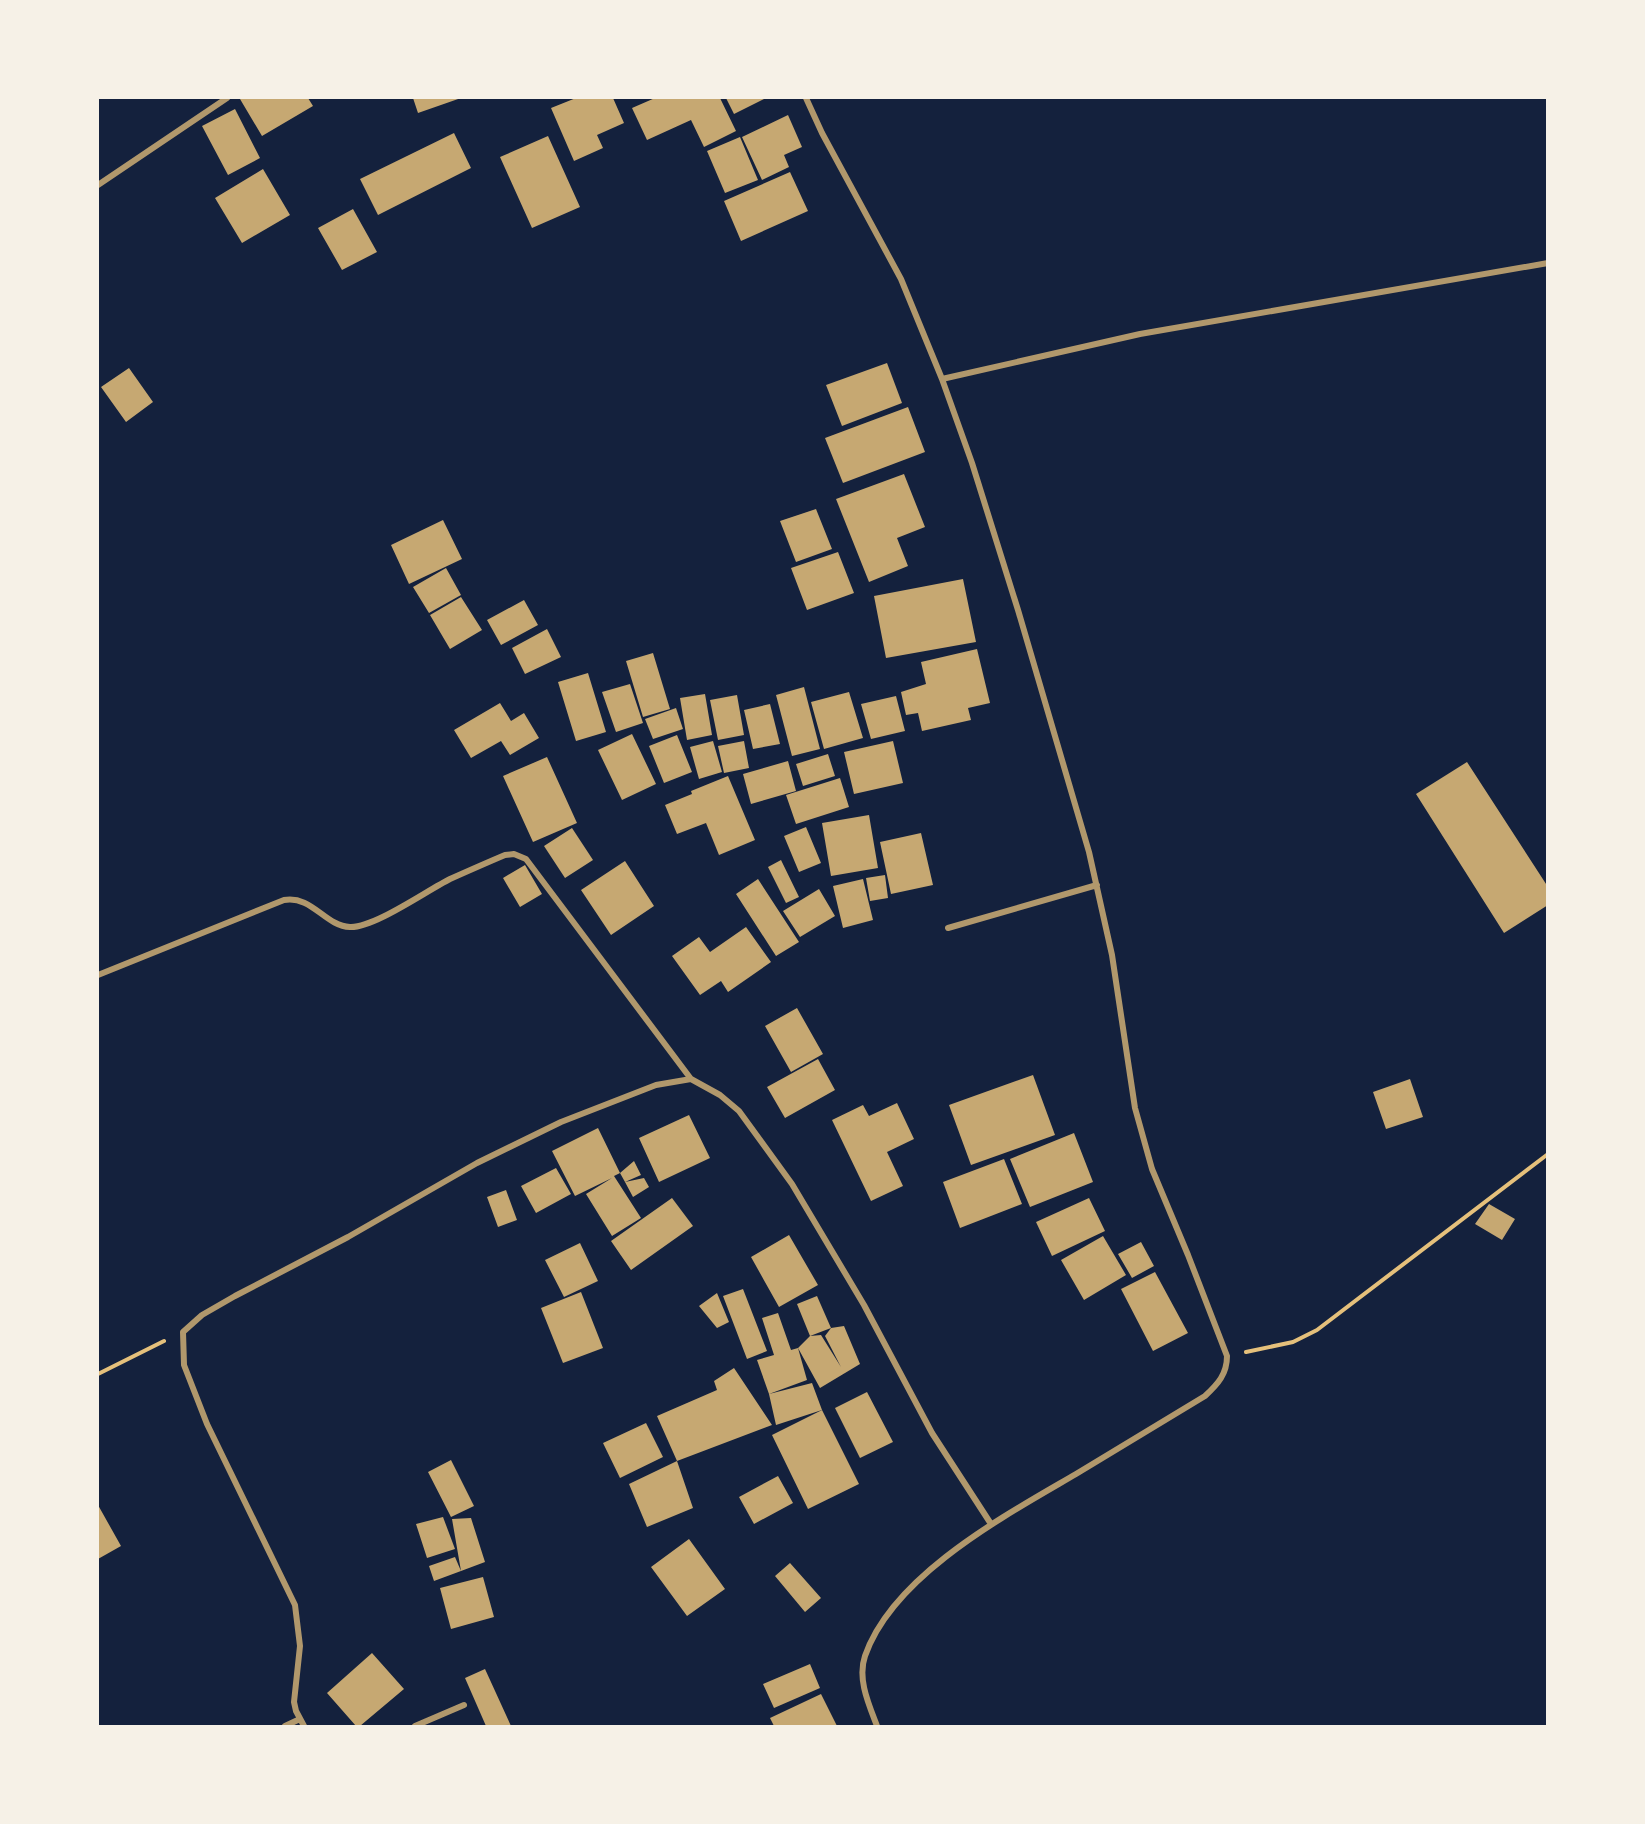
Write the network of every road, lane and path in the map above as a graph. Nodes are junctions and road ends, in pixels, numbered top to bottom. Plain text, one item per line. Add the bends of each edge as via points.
1 (227, 98) edge
2 (806, 98) edge
3 (98, 185) edge
4 (1548, 263) edge
5 (942, 379) junction
6 (1097, 885) junction
7 (948, 927) dead end
8 (98, 975) edge
9 (691, 1079) junction
10 (1548, 1154) edge
11 (183, 1332) junction
12 (1227, 1356) junction
13 (98, 1374) edge
14 (991, 1524) junction
15 (464, 1705) dead end
16 (300, 1719) junction
17 (285, 1726) edge
18 (304, 1726) edge
19 (415, 1726) edge
20 (877, 1726) edge

1 - 3 street
2 - 5 street via 901,279
4 - 5 street via 1140,334
5 - 6 street via 1018,610
6 - 7 street
6 - 12 street via 1135,1108 1152,1169
8 - 9 street via 292,899 305,902 338,925 361,926 450,879 514,854 526,859
9 - 11 street via 656,1085 572,1118 477,1163 235,1296 202,1315
9 - 14 street via 720,1095 739,1112 792,1184 864,1305 932,1433
10 - 12 path via 1317,1330 1293,1342
11 - 13 path
11 - 16 street via 184,1365 207,1424 295,1605 300,1646 294,1701
12 - 14 street via 1223,1376 1205,1396
14 - 20 street via 927,1573 897,1602 870,1645 862,1680
15 - 19 street
16 - 17 street
16 - 18 street

